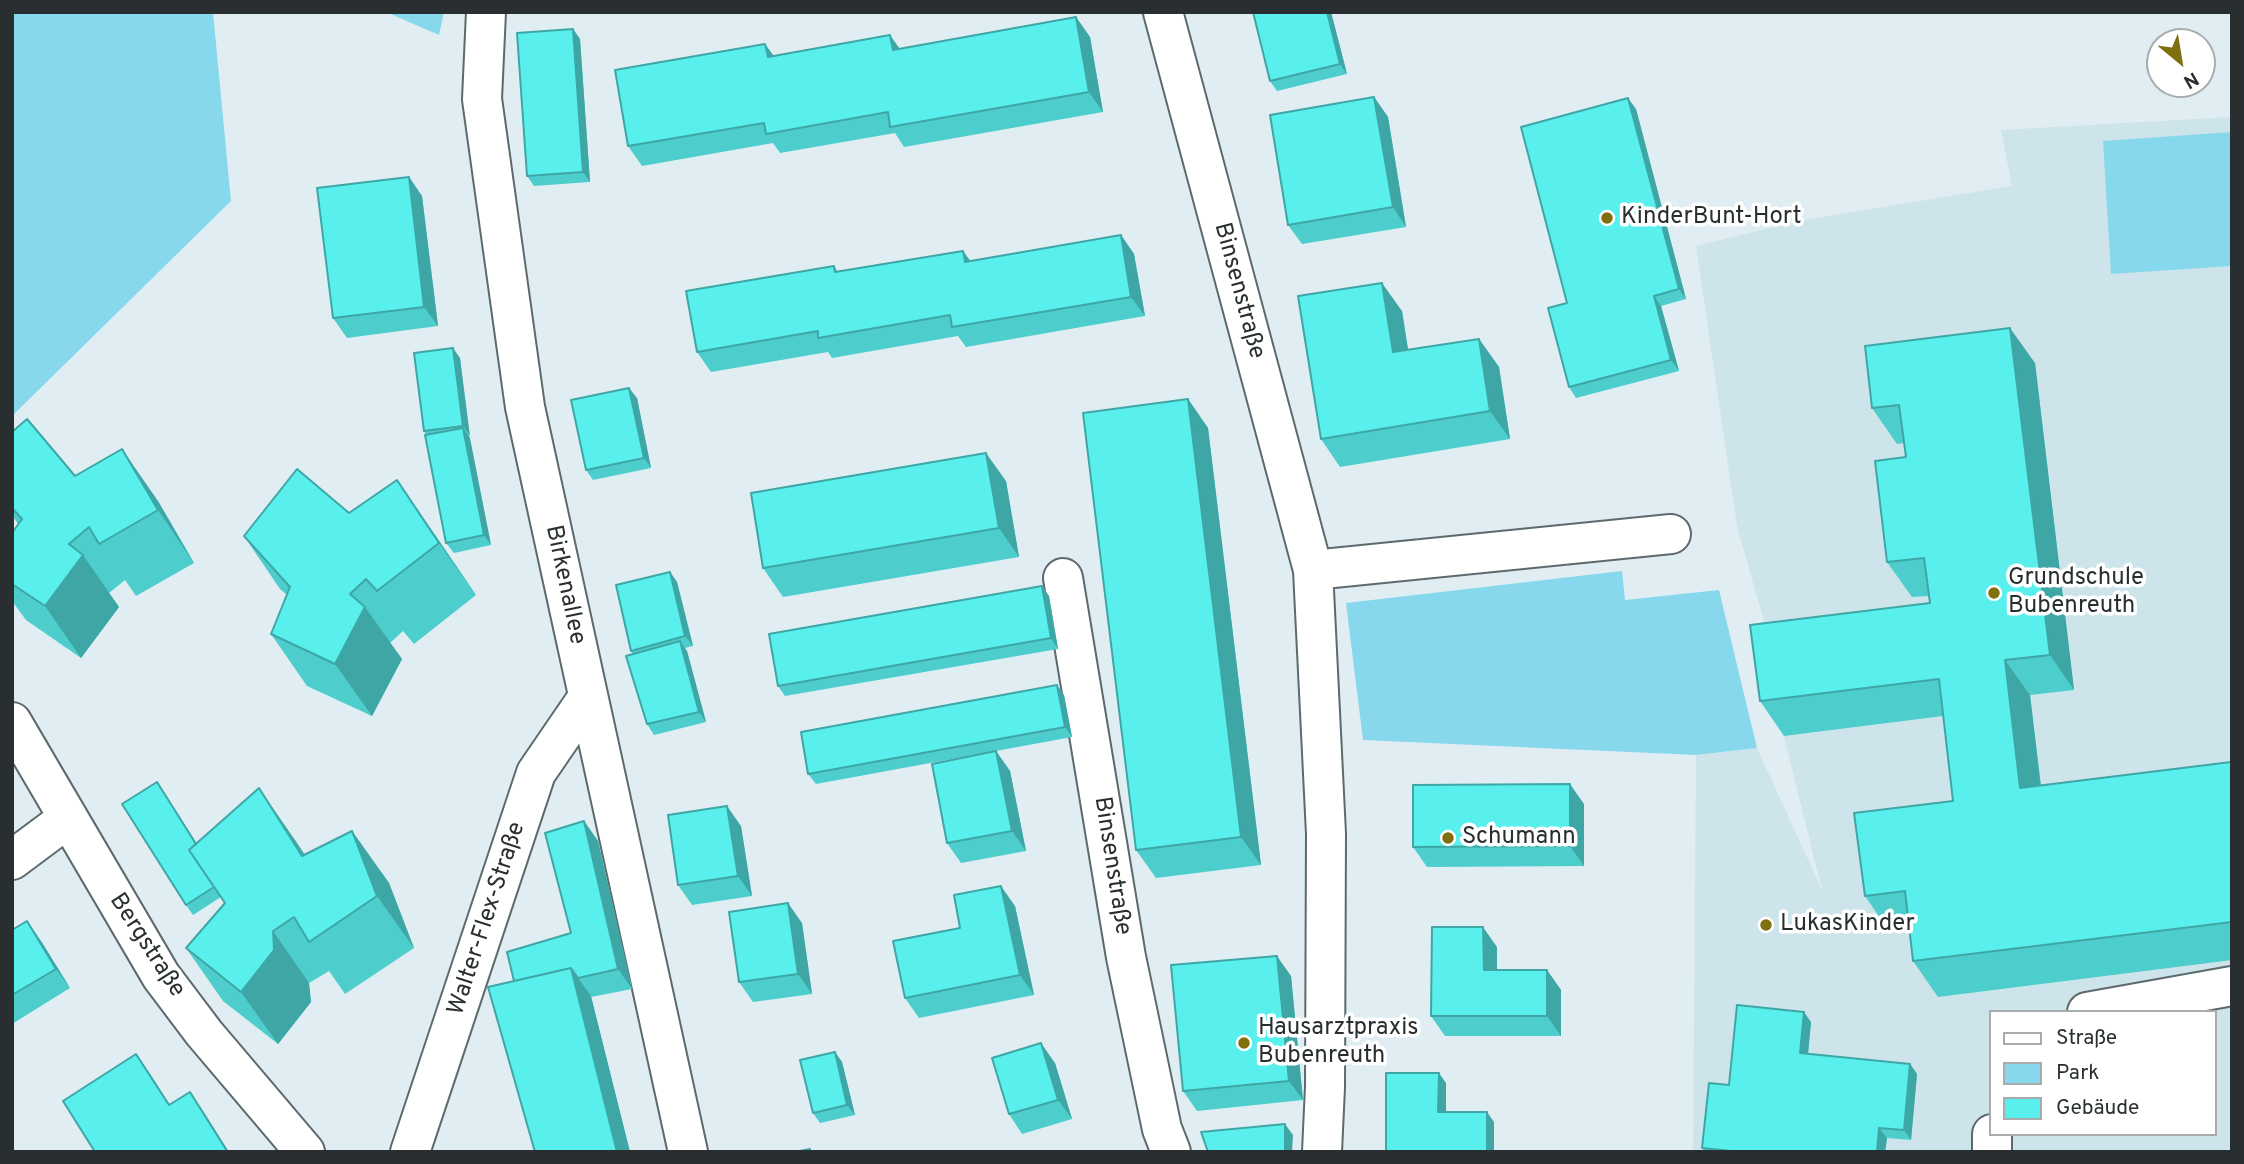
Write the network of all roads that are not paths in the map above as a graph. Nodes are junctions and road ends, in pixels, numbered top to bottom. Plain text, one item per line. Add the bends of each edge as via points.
1 (486, 12) edge
2 (1163, 12) edge
3 (1671, 534) dead end
4 (1313, 570) junction
5 (1063, 578) dead end
6 (589, 697) junction
7 (12, 722) edge
8 (68, 819) junction
9 (12, 860) edge
10 (2232, 986) edge
11 (2098, 1010) edge
12 (305, 1152) edge
13 (410, 1152) edge
14 (688, 1152) edge
15 (1171, 1152) edge
16 (1322, 1152) edge

1 - 6 street, Birkenallee via 482,99 524,407
2 - 4 street, Binsenstraße
3 - 4 street
4 - 16 street, Binsenstraße via 1326,834
5 - 15 street, Binsenstraße via 1126,957 1162,1129
6 - 13 street, Walter-Flex-Straße via 536,773
6 - 14 street, Birkenallee
7 - 8 street, Bergstraße
8 - 9 street
8 - 12 street, Bergstraße via 162,976
10 - 11 street

